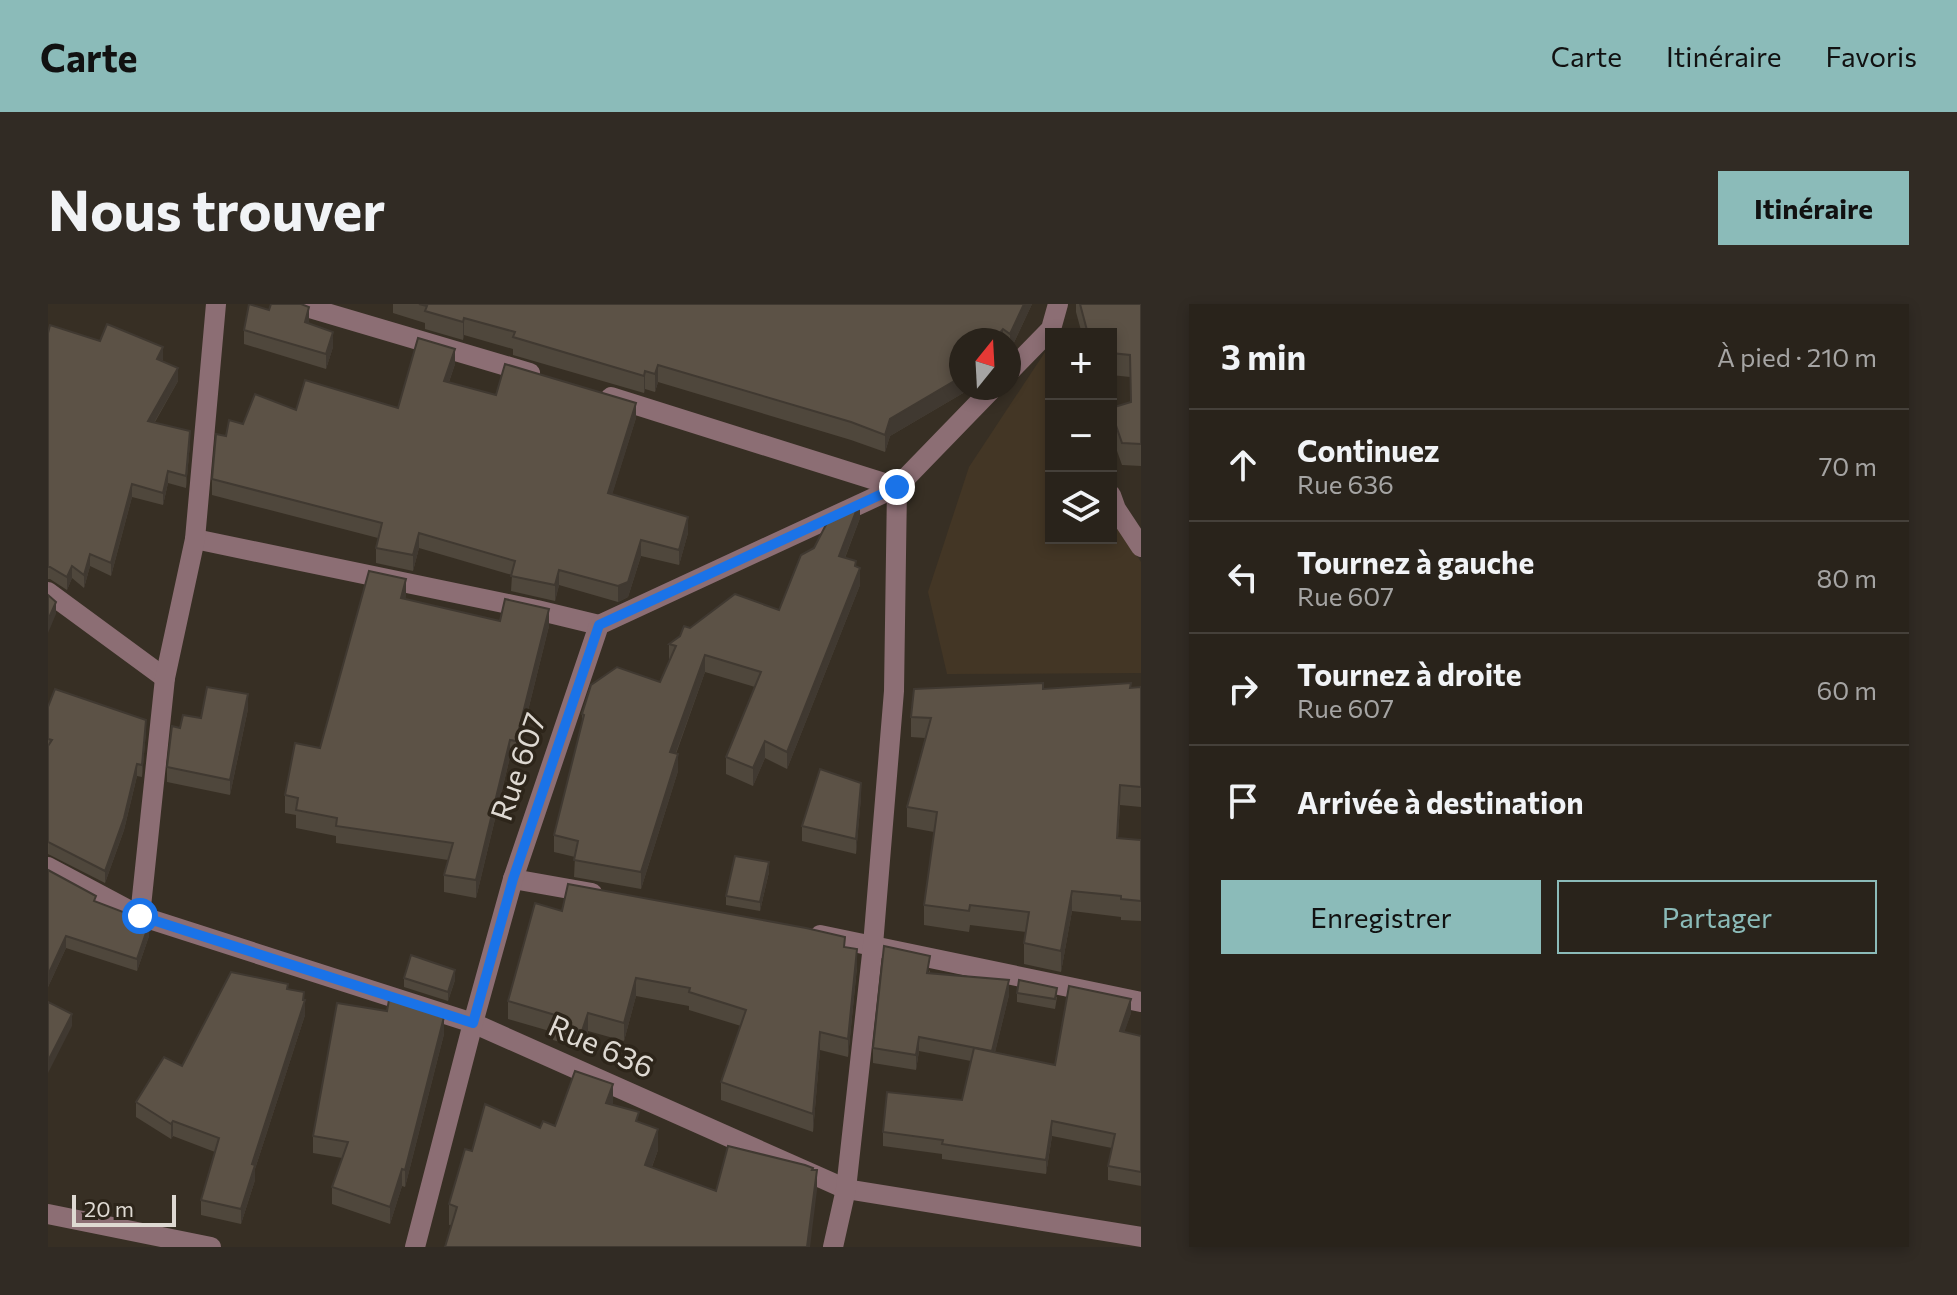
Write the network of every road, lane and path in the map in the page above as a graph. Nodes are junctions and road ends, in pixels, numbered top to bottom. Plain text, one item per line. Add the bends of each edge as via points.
1 (216, 304) edge
2 (296, 304) edge
3 (1058, 304) edge
4 (1053, 328) edge
5 (1045, 338) edge
6 (1021, 361) edge
7 (547, 379) edge
8 (592, 392) edge
9 (981, 400) edge
10 (897, 487) junction
11 (1117, 511) edge
12 (195, 539) junction
13 (1141, 547) edge
14 (48, 592) edge
15 (599, 625) junction
16 (165, 678) junction
17 (48, 867) edge
18 (513, 879) junction
19 (607, 896) edge
20 (140, 916) junction
21 (795, 931) edge
22 (873, 945) junction
23 (1141, 1002) edge
24 (473, 1023) junction
25 (846, 1189) junction
26 (48, 1214) edge
27 (1141, 1237) edge
28 (211, 1247) edge
29 (415, 1247) edge
30 (833, 1247) edge

1 - 12 street
2 - 7 street
3 - 4 street
5 - 6 street
8 - 10 street
9 - 10 street
10 - 15 street
10 - 22 street via 902,691
11 - 13 street
12 - 15 street
12 - 16 street
14 - 16 street
15 - 18 street, Rue 607
16 - 20 street
17 - 20 street, Rue 636
18 - 19 street
18 - 24 street, Rue 607
20 - 24 street, Rue 636
21 - 22 street
22 - 23 street
22 - 25 street
24 - 25 street, Rue 636
24 - 29 street, Rue 607
25 - 27 street, Rue 636
25 - 30 street
26 - 28 street

